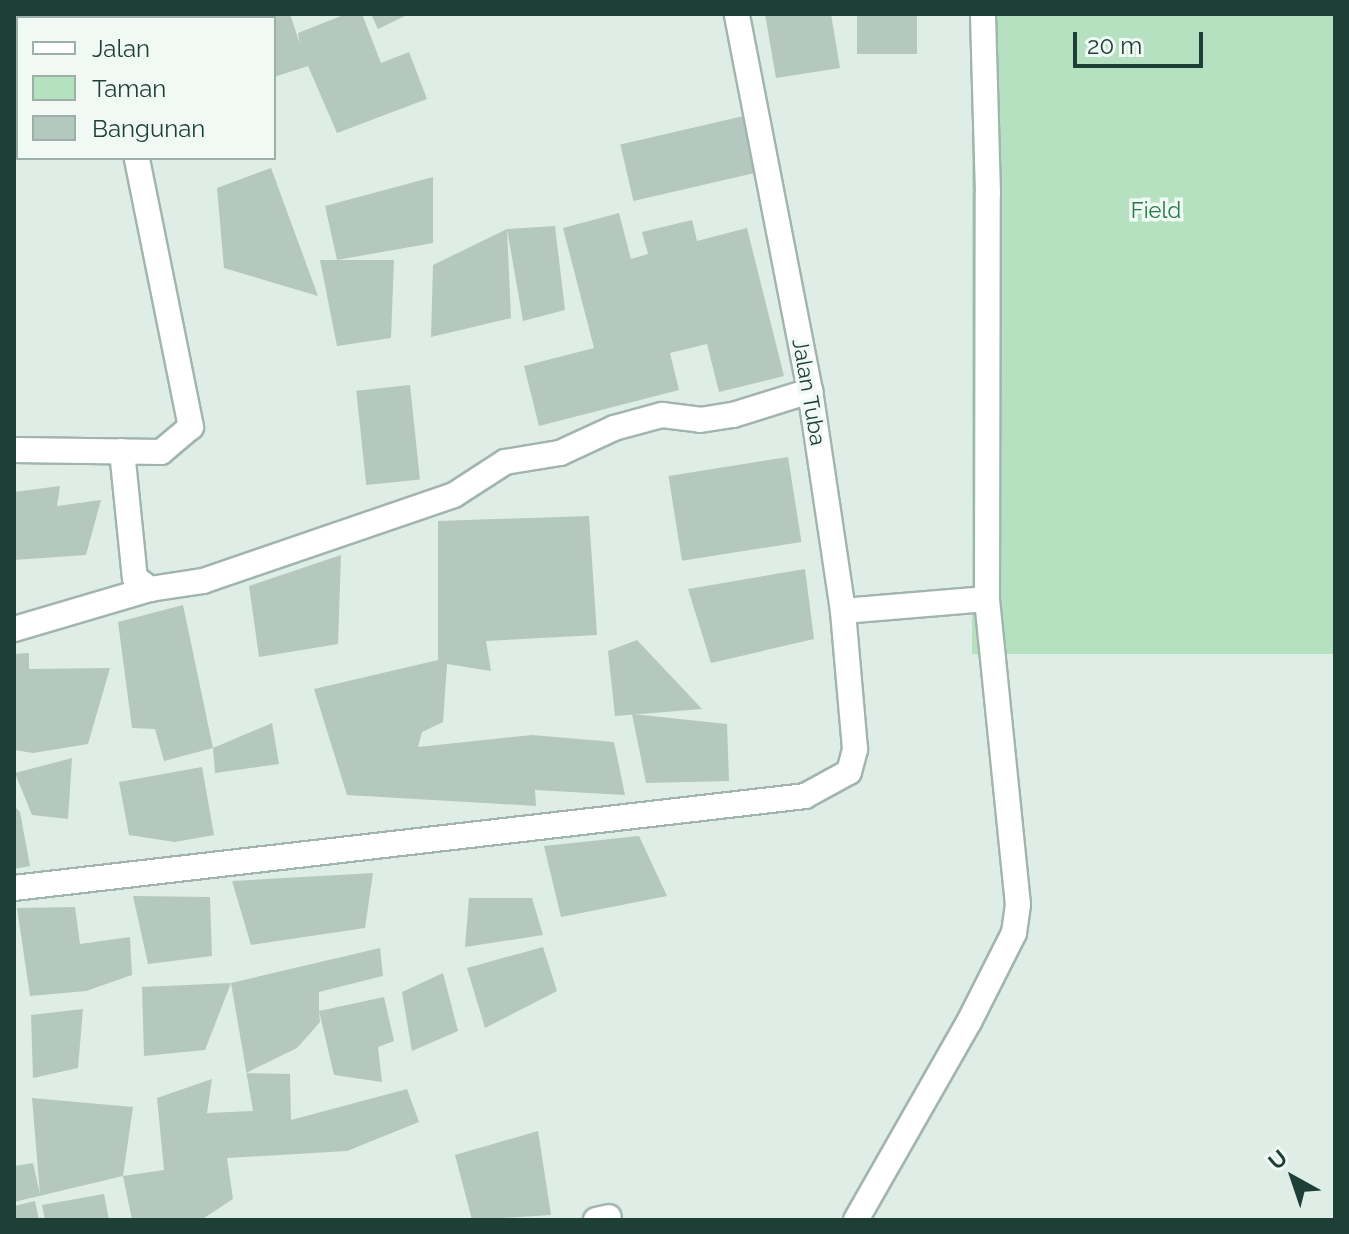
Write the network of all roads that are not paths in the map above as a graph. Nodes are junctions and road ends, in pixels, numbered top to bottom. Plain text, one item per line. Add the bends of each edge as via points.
1 (737, 14) edge
2 (983, 14) edge
3 (137, 160) edge
4 (810, 391) junction
5 (14, 450) edge
6 (122, 451) junction
7 (150, 589) junction
8 (980, 599) junction
9 (843, 611) junction
10 (14, 629) edge
11 (14, 888) edge
12 (856, 1220) edge

1 - 4 street, Jalan Tuba
2 - 8 street via 988,194
3 - 6 street via 191,427 161,452
4 - 7 street via 733,415 700,420 662,415 614,428 560,453 505,462 454,495 203,581
4 - 9 street, Jalan Tuba
5 - 6 street
6 - 7 street via 135,578
7 - 10 street
8 - 9 street
8 - 12 street via 1018,905 1014,933
9 - 11 street, Jalan Tuba via 855,749 849,772 805,796

